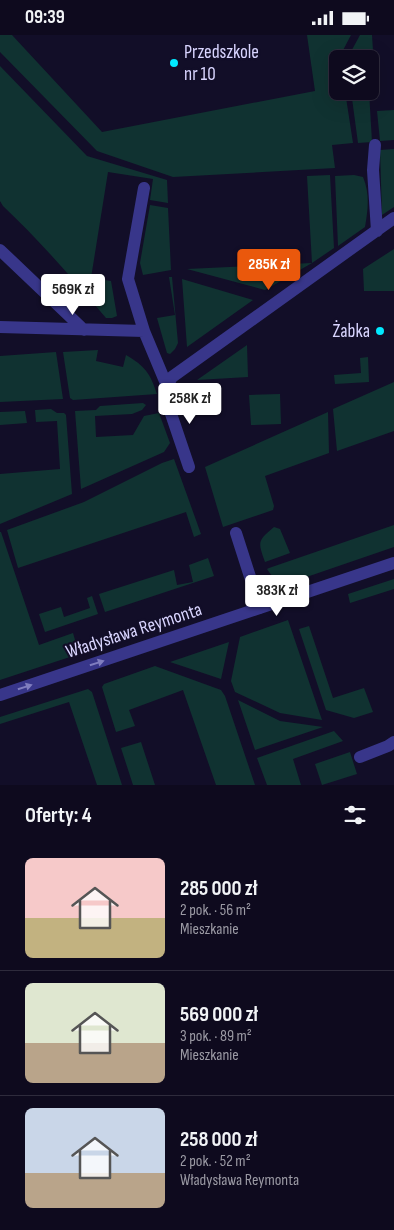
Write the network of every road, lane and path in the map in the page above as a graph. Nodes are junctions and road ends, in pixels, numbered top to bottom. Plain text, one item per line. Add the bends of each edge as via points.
1 (376, 145) dead end
2 (144, 187) dead end
3 (394, 218) edge
4 (377, 231) junction
5 (0, 250) edge
6 (0, 327) edge
7 (84, 330) junction
8 (144, 331) junction
9 (167, 386) junction
10 (189, 467) dead end
11 (236, 533) dead end
12 (394, 563) edge
13 (260, 608) junction
14 (0, 695) edge
15 (394, 742) edge
16 (360, 757) dead end

1 - 4 street via 373,170
2 - 8 street via 128,279
3 - 4 street
4 - 9 street via 172,377
5 - 7 street
6 - 7 street
7 - 8 street
8 - 9 street
9 - 10 street via 166,399
11 - 13 street
12 - 13 street, Władysława Reymonta
14 -> 13 street, Władysława Reymonta
15 - 16 street

